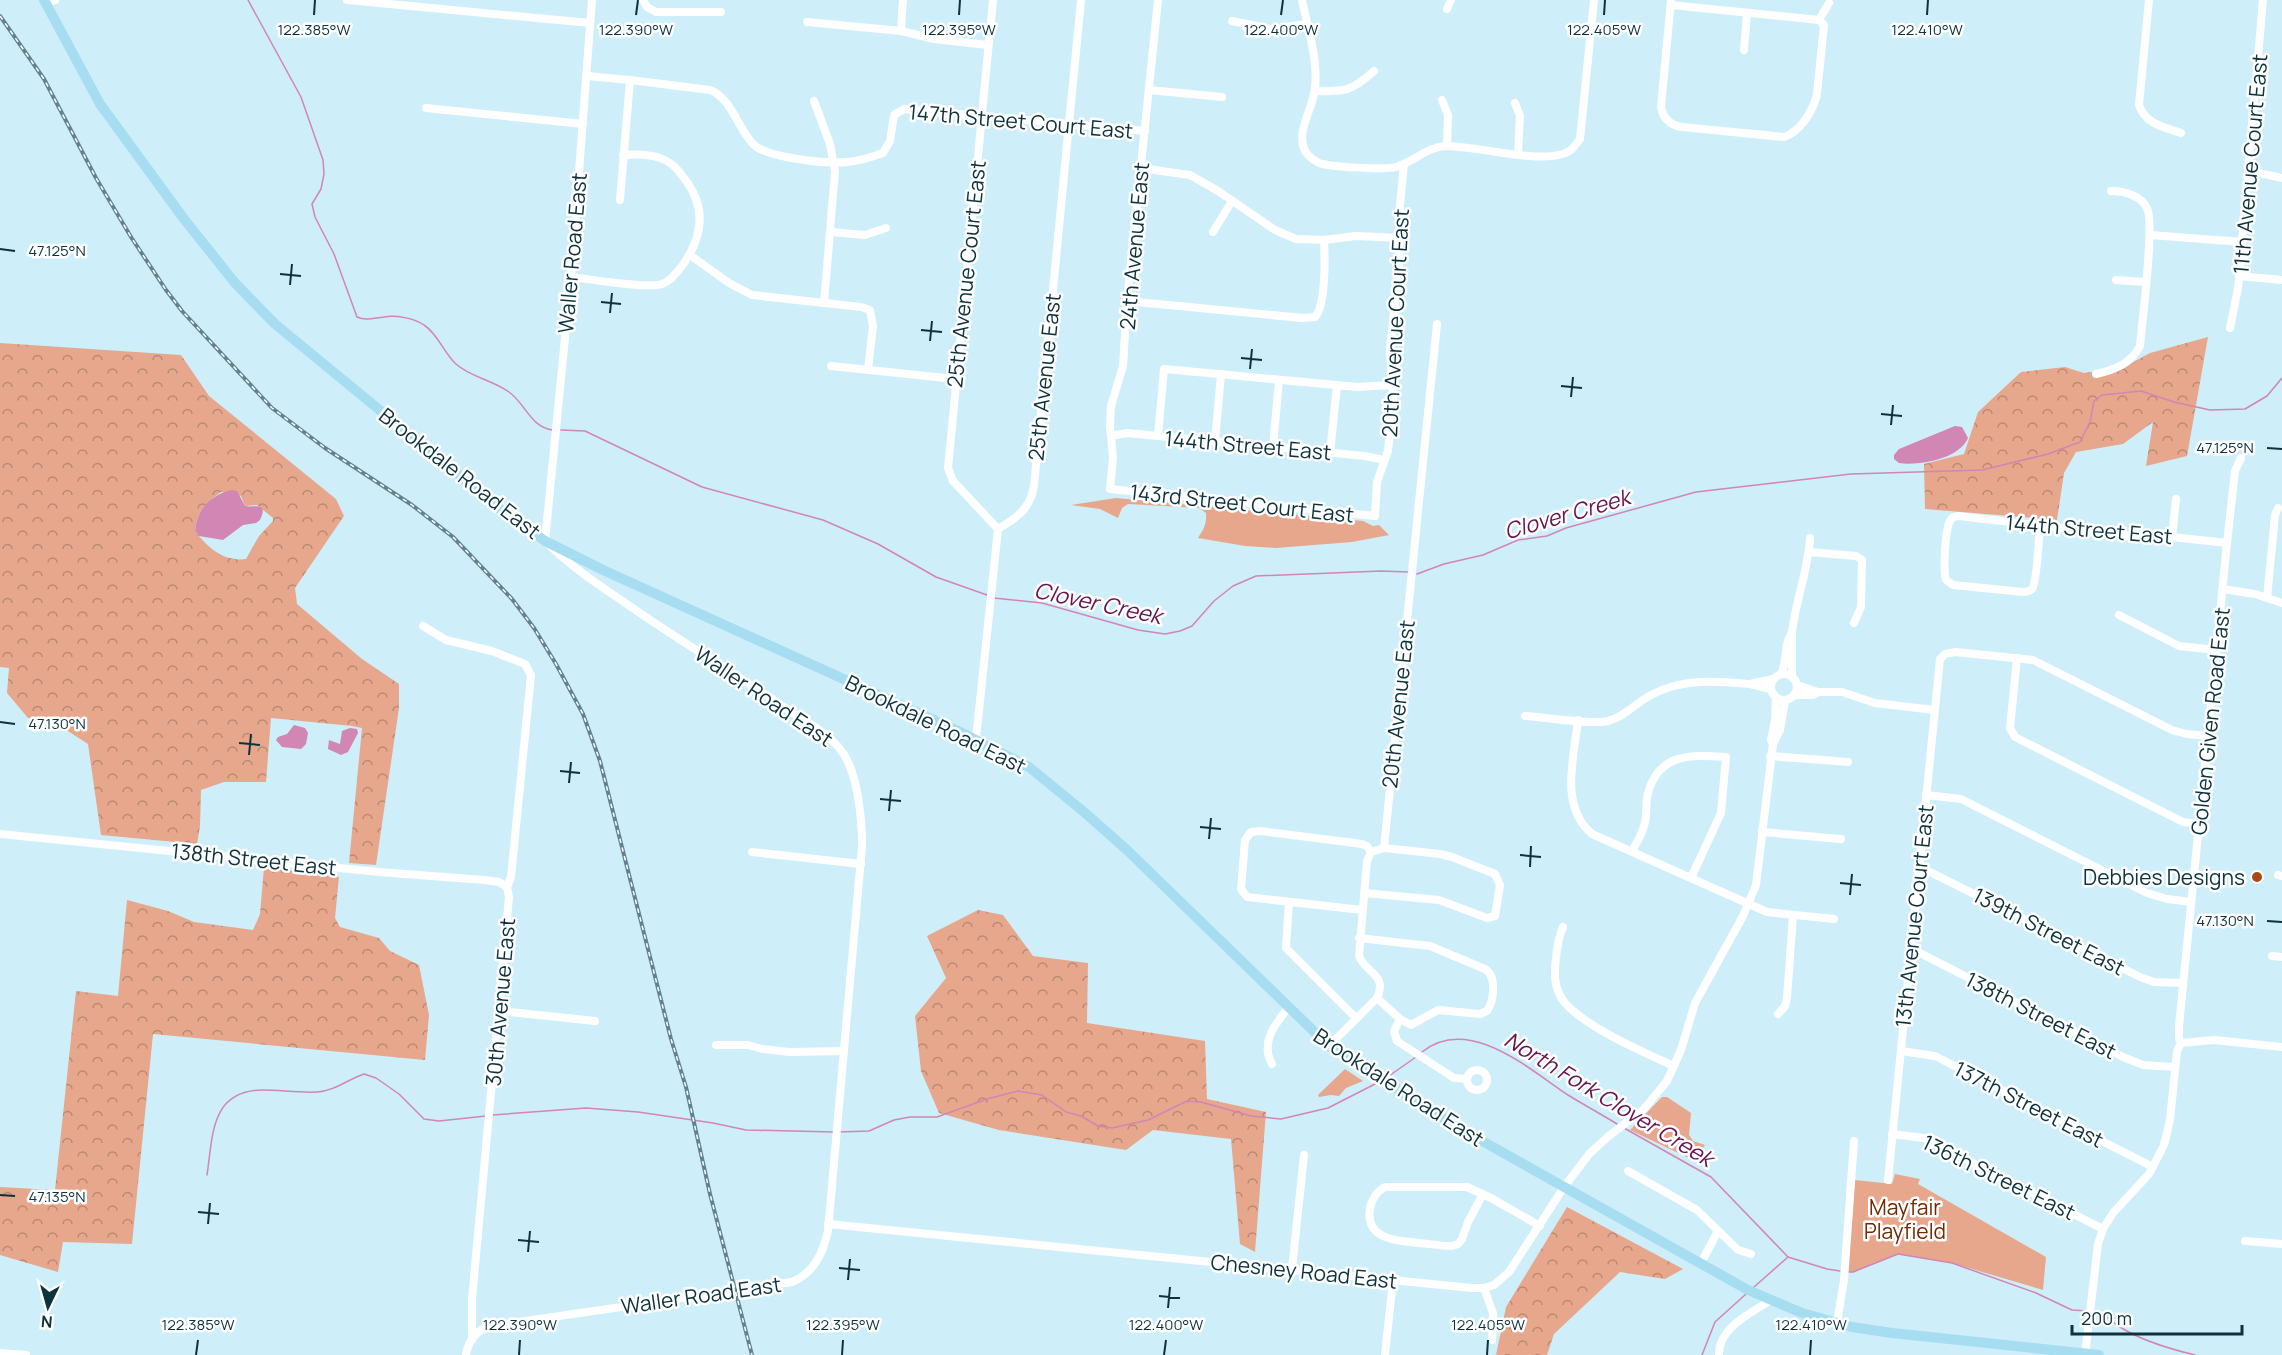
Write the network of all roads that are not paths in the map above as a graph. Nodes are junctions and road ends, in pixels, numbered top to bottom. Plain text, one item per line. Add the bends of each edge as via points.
1 (347, 0) edge
2 (592, 0) edge
3 (903, 0) edge
4 (993, 0) edge
5 (1081, 0) edge
6 (1158, 0) edge
7 (1302, 0) edge
8 (1451, 0) edge
9 (2149, 0) edge
10 (2263, 0) edge
11 (48, 1) edge
12 (1594, 1) edge
13 (645, 3) edge
14 (1671, 3) edge
15 (1829, 3) dead end
16 (1447, 9) dead end
17 (722, 12) dead end
18 (1748, 14) junction
19 (1819, 20) junction
20 (1232, 21) dead end
21 (807, 22) dead end
22 (590, 23) junction
23 (1307, 24) junction
24 (901, 31) junction
25 (988, 45) junction
26 (1744, 50) dead end
27 (1374, 71) dead end
28 (587, 76) junction
29 (630, 80) junction
30 (1149, 90) junction
31 (1315, 91) junction
32 (1222, 97) dead end
33 (814, 100) dead end
34 (1442, 100) dead end
35 (1515, 103) dead end
36 (426, 108) dead end
37 (981, 117) junction
38 (583, 124) junction
39 (1069, 124) junction
40 (1145, 131) junction
41 (2181, 133) dead end
42 (1447, 146) junction
43 (1518, 154) junction
44 (623, 155) junction
45 (834, 162) junction
46 (1404, 164) junction
47 (1140, 168) junction
48 (2250, 171) junction
49 (2282, 178) edge
50 (2112, 191) dead end
51 (620, 200) dead end
52 (1232, 201) junction
53 (885, 228) dead end
54 (831, 232) junction
55 (1213, 232) dead end
56 (2150, 235) junction
57 (1400, 238) junction
58 (1324, 240) junction
59 (2242, 242) junction
60 (688, 258) junction
61 (2239, 276) junction
62 (571, 277) junction
63 (2116, 280) dead end
64 (2282, 280) edge
65 (2145, 282) junction
66 (1127, 301) junction
67 (824, 303) junction
68 (1437, 324) dead end
69 (2230, 328) dead end
70 (831, 366) dead end
71 (868, 369) junction
72 (1221, 374) junction
73 (2096, 374) dead end
74 (955, 379) junction
75 (1279, 380) junction
76 (1392, 385) junction
77 (1337, 386) junction
78 (1112, 436) junction
79 (1158, 436) junction
80 (1215, 442) junction
81 (1273, 447) junction
82 (1330, 453) junction
83 (2241, 458) dead end
84 (1384, 460) junction
85 (1110, 489) joint
86 (2176, 499) dead end
87 (2278, 508) dead end
88 (1375, 516) joint
89 (2040, 526) junction
90 (998, 530) junction
91 (2172, 537) junction
92 (1810, 538) dead end
93 (545, 541) junction
94 (2227, 543) junction
95 (1809, 552) junction
96 (2223, 590) junction
97 (2267, 598) junction
98 (2282, 603) edge
99 (2119, 615) dead end
100 (1854, 623) dead end
101 (423, 626) dead end
102 (1792, 632) junction
103 (2217, 650) junction
104 (2017, 658) junction
105 (1777, 677) junction
106 (1750, 684) junction
107 (1795, 686) junction
108 (1770, 689) junction
109 (1776, 698) junction
110 (1785, 701) junction
111 (1934, 710) junction
112 (1525, 716) dead end
113 (1578, 720) junction
114 (2208, 736) junction
115 (976, 739) junction
116 (1773, 744) junction
117 (1770, 756) junction
118 (1848, 762) dead end
119 (1926, 795) junction
120 (2199, 824) junction
121 (1762, 832) junction
122 (0, 834) edge
123 (1842, 839) dead end
124 (1384, 848) junction
125 (1632, 851) junction
126 (752, 852) dead end
127 (1371, 852) junction
128 (861, 864) junction
129 (1918, 866) junction
130 (1691, 878) junction
131 (507, 887) junction
132 (1364, 893) junction
133 (1289, 902) junction
134 (2191, 902) junction
135 (1748, 904) junction
136 (1362, 910) junction
137 (1793, 915) junction
138 (1834, 919) dead end
139 (1563, 927) dead end
140 (1359, 938) junction
141 (1910, 950) junction
142 (2183, 983) junction
143 (1377, 998) junction
144 (1288, 1008) junction
145 (500, 1011) junction
146 (1778, 1014) dead end
147 (1356, 1018) junction
148 (1400, 1019) junction
149 (596, 1021) dead end
150 (2181, 1043) junction
151 (716, 1045) dead end
152 (1329, 1046) junction
153 (2282, 1047) edge
154 (844, 1051) junction
155 (1901, 1051) junction
156 (1272, 1064) dead end
157 (1674, 1066) junction
158 (2175, 1067) junction
159 (1467, 1080) dead end
160 (1893, 1134) junction
161 (1854, 1141) dead end
162 (1304, 1155) dead end
163 (2153, 1167) junction
164 (1628, 1171) dead end
165 (1888, 1180) dead end
166 (1564, 1187) junction
167 (1484, 1194) junction
168 (828, 1224) junction
169 (1540, 1226) junction
170 (2103, 1229) junction
171 (1718, 1231) junction
172 (2245, 1241) dead end
173 (2282, 1245) edge
174 (1751, 1254) dead end
175 (1701, 1263) junction
176 (1292, 1269) junction
177 (1393, 1280) junction
178 (1484, 1288) junction
179 (1769, 1301) junction
180 (1837, 1323) junction
181 (472, 1340) junction
182 (1492, 1340) dead end
183 (1998, 1349) edge
184 (0, 1353) edge
185 (2085, 1354) edge
186 (26, 1355) edge
187 (466, 1355) edge
188 (1385, 1355) edge
189 (1719, 1355) edge
190 (2099, 1355) edge

1 - 22 street
2 - 22 street, Waller Road East
3 - 24 street
4 - 25 street, 25th Avenue Court East
5 - 39 street, 25th Avenue East
6 - 30 street, 24th Avenue East
7 - 23 street
8 - 16 street
9 - 41 street via 2139,105 2151,122
10 - 48 street, 11th Avenue Court East
11 - 93 main road, Brookdale Road East via 100,104 242,291 275,324 505,513
12 - 43 street via 1578,142 1571,151 1560,155
13 - 17 street via 659,12
14 - 18 street
14 - 19 street via 1661,107 1668,123 1682,127 1784,137 1800,128 1816,99 1824,25
15 - 19 street
18 - 19 street
18 - 26 street
20 - 23 street via 1272,29
21 - 24 street
22 - 28 street, Waller Road East
23 - 31 street
24 - 25 street
25 - 37 street, 25th Avenue Court East
27 - 31 street via 1347,91
28 - 29 street
28 - 38 street, Waller Road East
29 - 44 street
29 - 45 street via 717,93 753,144 764,152
30 - 32 street
30 - 40 street, 24th Avenue East
31 - 46 street via 1302,140 1305,151 1318,162 1379,168
33 - 45 street
34 - 42 street via 1448,115
35 - 43 street via 1520,116
36 - 38 street
37 - 39 street, 147th Street Court East
37 - 45 street, 147th Street Court East via 897,111 883,153
37 - 74 street, 25th Avenue Court East
38 - 62 street, Waller Road East
39 - 40 street, 147th Street Court East
39 - 90 street, 25th Avenue East via 1032,496 1025,509
40 - 47 street, 24th Avenue East
42 - 43 street
42 - 46 street
44 - 51 street
44 - 60 street via 659,158 670,163 686,180 697,198 699,211 696,240
45 - 54 street
46 - 57 street, 20th Avenue Court East
47 - 52 street via 1190,175
47 - 66 street, 24th Avenue East
48 - 49 street
48 - 59 street, 11th Avenue Court East
50 - 56 street via 2132,195 2144,203 2150,216
52 - 55 street
52 - 58 street via 1283,234 1296,239
53 - 54 street via 865,235
54 - 67 street
56 - 59 street
56 - 65 street
57 - 58 street via 1356,236
57 - 76 street, 20th Avenue Court East via 1390,350
58 - 66 street via 1320,309 1316,317
59 - 61 street, 11th Avenue Court East
60 - 62 street via 669,281 657,285
60 - 67 street via 747,294
61 - 64 street
61 - 69 street, 11th Avenue Court East
62 - 93 street, Waller Road East
63 - 65 street
65 - 73 street via 2136,354 2116,369
66 - 78 street, 24th Avenue East via 1123,366 1111,406
67 - 71 street via 870,310 873,326
68 - 124 street, 20th Avenue East
70 - 71 street
71 - 74 street
72 - 75 street
72 - 79 street via 1164,369
72 - 80 street
74 - 90 street, 25th Avenue Court East via 948,472
75 - 77 street
75 - 81 street
76 - 77 street
76 - 84 street, 20th Avenue Court East via 1388,451
77 - 82 street
78 - 79 street, 144th Street East
78 - 85 street, 24th Avenue East
79 - 80 street, 144th Street East
80 - 81 street, 144th Street East
81 - 82 street, 144th Street East
82 - 84 street, 144th Street East
83 - 94 street, Golden Given Road East via 2235,471
84 - 88 street, 20th Avenue Court East via 1377,482
85 - 88 street, 143rd Street Court East
86 - 91 street
87 - 97 street
89 - 89 street, 144th Street East via 2030,591 1953,585 1945,577 1948,525 1952,518
89 - 91 street, 144th Street East
90 - 115 street
91 - 94 street, 144th Street East
92 - 95 street
93 - 115 main road, Brookdale Road East
93 - 128 street, Waller Road East via 565,561 838,747 851,770 859,807
94 - 96 street, Golden Given Road East
95 - 100 street via 1856,556 1862,560 1861,607
95 - 102 street
96 - 97 street
96 - 103 street, Golden Given Road East
97 - 98 street
99 - 103 street via 2179,646
101 - 131 street, 30th Avenue East via 446,640 492,651 528,667 531,675
102 - 105 street via 1786,663
102 - 107 street
103 - 114 street, Golden Given Road East
104 - 111 street, 13th Avenue Court East via 1945,654 1939,663
104 - 114 street via 2039,663 2172,730
104 - 120 street via 2010,728 2015,737 2183,822
105 - 106 street
105 - 107 street
105 - 108 street
106 - 108 street
106 - 113 street via 1689,682 1660,690 1610,720
107 - 110 street
107 - 111 street via 1813,695 1842,692 1875,704
108 - 109 street
109 - 110 street
109 - 116 street
110 - 116 street
111 - 119 street, 13th Avenue Court East
112 - 113 street
113 - 125 street via 1571,790 1576,815 1592,834
114 - 120 street, Golden Given Road East
115 - 144 main road, Brookdale Road East via 1037,773 1084,812
116 - 117 street
117 - 118 street
117 - 121 street
119 - 129 street, 13th Avenue Court East
119 - 134 street via 1961,799 2157,898
120 - 134 street, Golden Given Road East
121 - 123 street
121 - 135 street via 1758,875
122 - 131 street, 138th Street East via 484,880
124 - 127 street
124 - 132 street via 1452,857 1495,874 1500,885 1495,916 1478,916 1439,900
125 - 130 street
125 - 130 street via 1644,826 1649,789 1660,771 1687,756 1726,757 1721,813
126 - 128 street
127 - 132 street
127 - 133 street via 1362,844 1251,832 1245,840 1241,889 1250,898
128 - 154 street, Waller Road East
129 - 141 street, 13th Avenue Court East
129 - 142 street, 139th Street East via 2140,977 2154,982
130 - 135 street
131 - 145 street, 30th Avenue East
132 - 136 street
133 - 136 street
133 - 147 street via 1286,948
134 - 142 street, Golden Given Road East
135 - 137 street via 1767,912
135 - 157 street via 1695,1003
136 - 140 street
137 - 138 street
137 - 146 street via 1787,998
139 - 157 street via 1554,977 1566,1004 1609,1035
140 - 143 street via 1359,959 1380,984
140 - 148 street via 1430,946 1478,965 1493,977 1487,1011 1480,1014 1438,1010 1411,1025
141 - 155 street, 13th Avenue Court East
141 - 158 street, 138th Street East via 2123,1057 2143,1065
142 - 150 street, Golden Given Road East
143 - 147 street
143 - 148 street
144 - 152 main road, Brookdale Road East
144 - 156 street via 1269,1039 1267,1053
145 - 149 street
145 - 181 street, 30th Avenue East via 472,1299
147 - 152 street
148 - 159 street via 1394,1031 1397,1041 1454,1078
150 - 153 street via 2222,1041
150 - 158 street, Golden Given Road East
151 - 154 street via 748,1045 789,1052
152 - 166 main road, Brookdale Road East
154 - 168 street, Waller Road East
155 - 160 street, 13th Avenue Court East
155 - 163 street, 137th Street East via 1935,1056
157 - 166 street via 1652,1101 1590,1153
158 - 163 street, Golden Given Road East via 2168,1131
160 - 165 street, 13th Avenue Court East
160 - 170 street, 136th Street East via 1924,1138
161 - 180 street
162 - 176 street
163 - 170 street, Golden Given Road East
164 - 171 street via 1697,1210
166 - 169 street
166 - 175 main road, Brookdale Road East
167 - 167 street via 1456,1245 1388,1239 1375,1230 1369,1214 1372,1200 1385,1187 1462,1187
167 - 169 street
168 - 176 street, Chesney Road East
168 - 181 street, Waller Road East via 819,1258 809,1271 792,1282 491,1326
169 - 178 street via 1509,1272
170 - 185 street, Golden Given Road East via 2096,1251
171 - 174 street via 1738,1250
171 - 175 street
172 - 173 street
175 - 179 main road, Brookdale Road East
176 - 177 street, Chesney Road East
177 - 178 street, Chesney Road East
177 - 188 street
178 - 182 street via 1493,1313
179 - 180 main road, Brookdale Road East
179 - 189 street via 1726,1333
180 - 183 main road, Brookdale Road East
181 - 187 street
183 - 185 main road, Brookdale Road East
184 - 186 street
185 - 190 main road, Brookdale Road East

